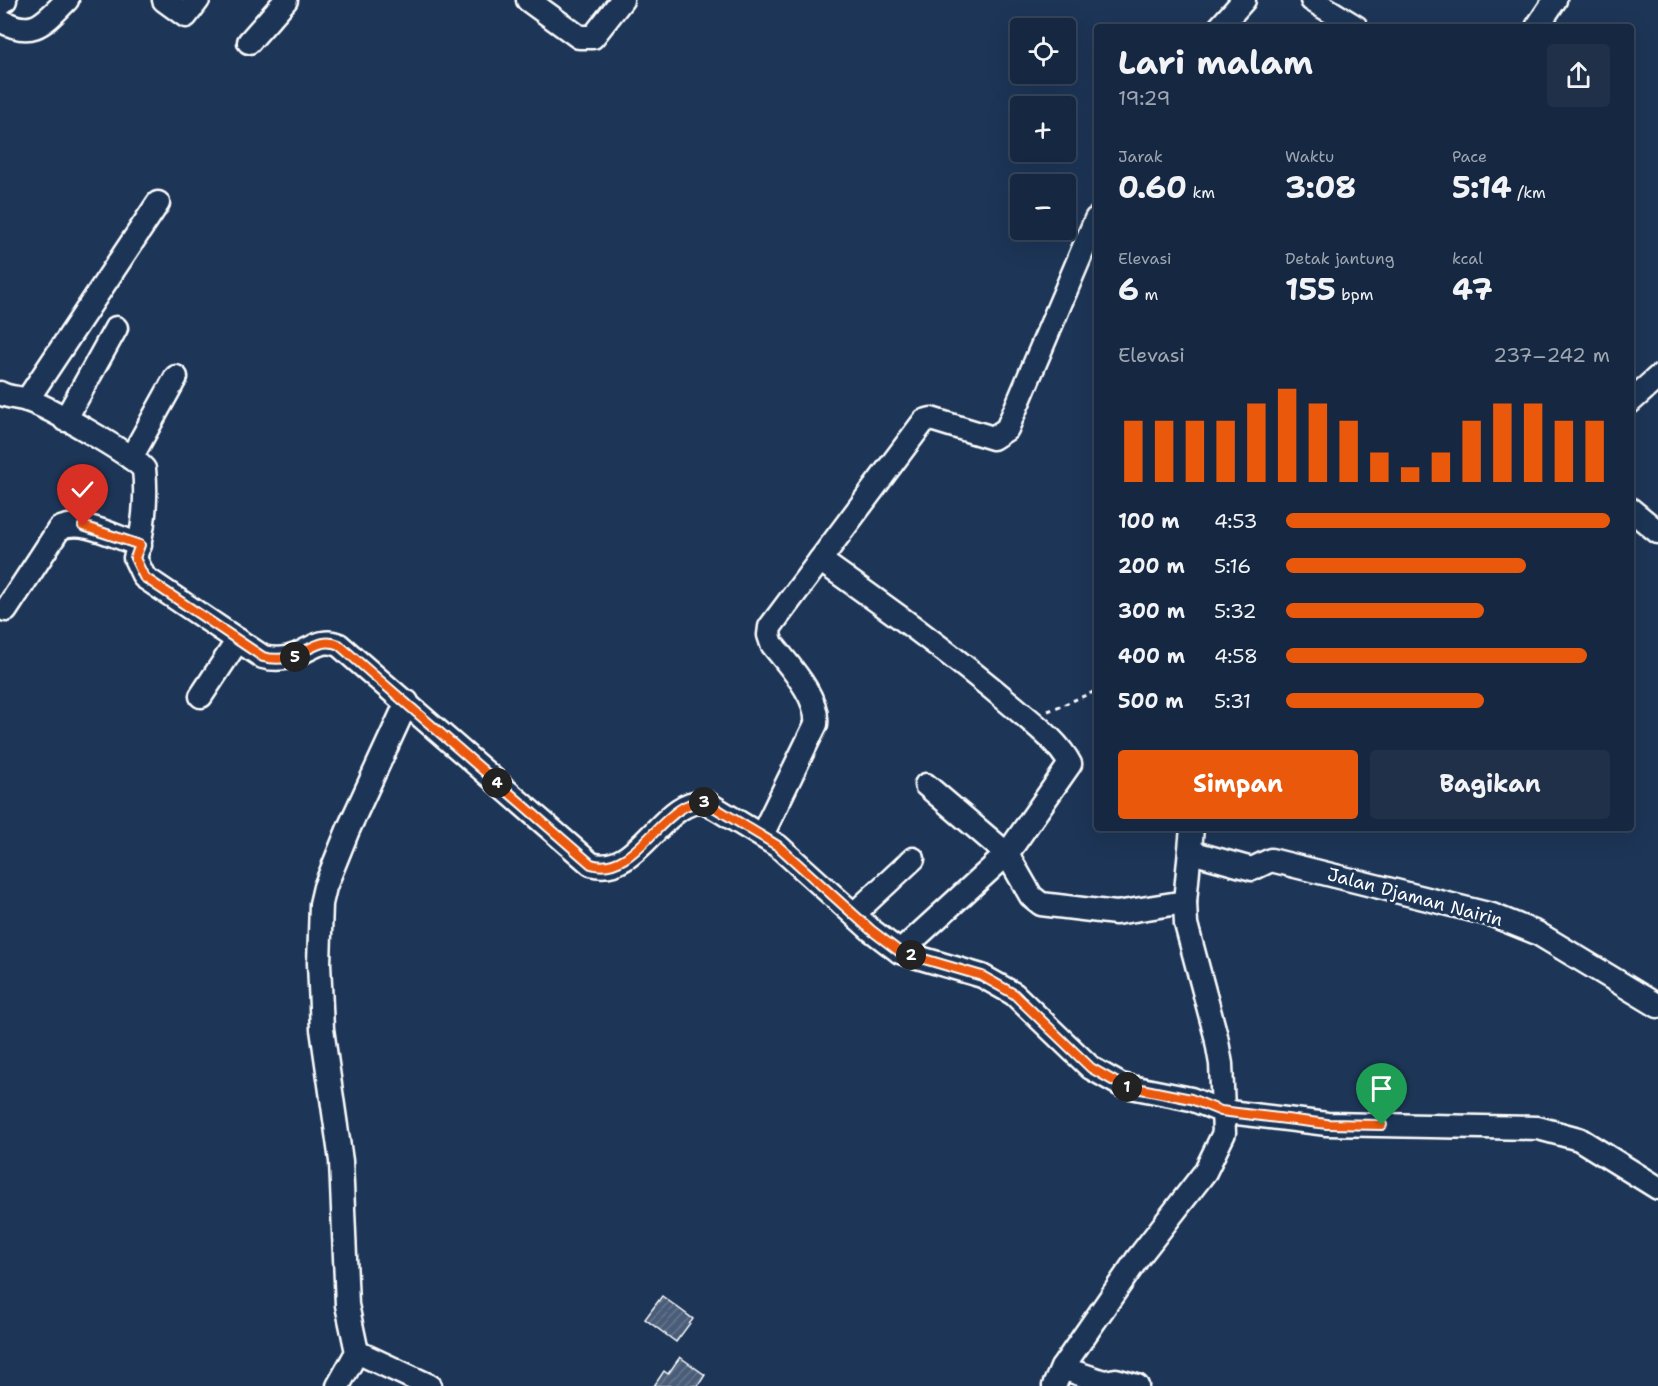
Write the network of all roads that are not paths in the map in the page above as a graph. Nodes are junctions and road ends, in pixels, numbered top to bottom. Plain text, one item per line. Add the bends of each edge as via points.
1 (5, 0) edge
2 (67, 0) edge
3 (164, 0) edge
4 (198, 0) edge
5 (286, 0) edge
6 (528, 0) edge
7 (622, 0) edge
8 (1244, 0) edge
9 (1312, 0) edge
10 (1555, 0) edge
11 (0, 4) edge
12 (0, 20) edge
13 (1223, 24) edge
14 (1351, 24) edge
15 (1539, 24) edge
16 (249, 42) dead end
17 (158, 203) dead end
18 (1094, 224) edge
19 (116, 328) dead end
20 (176, 377) dead end
21 (1658, 377) edge
22 (0, 393) edge
23 (1634, 398) edge
24 (27, 400) junction
25 (65, 420) junction
26 (131, 458) junction
27 (1634, 512) edge
28 (1658, 532) edge
29 (140, 545) junction
30 (820, 560) junction
31 (6, 610) dead end
32 (238, 640) junction
33 (201, 696) dead end
34 (407, 702) junction
35 (926, 785) dead end
36 (1192, 831) edge
37 (762, 835) junction
38 (1191, 852) junction
39 (1007, 854) junction
40 (913, 860) dead end
41 (1185, 902) junction
42 (854, 914) junction
43 (900, 952) junction
44 (1658, 1006) edge
45 (1221, 1111) junction
46 (1658, 1188) edge
47 (357, 1352) junction
48 (1058, 1377) edge
49 (338, 1386) edge
50 (430, 1386) edge
51 (1137, 1386) edge

1 - 11 street
2 - 12 street via 30,30 14,28
3 - 4 street via 186,16
5 - 16 street
6 - 7 street via 579,37 587,38 593,37
8 - 13 street
9 - 14 street
10 - 15 street
17 - 24 street
18 - 30 street via 1007,429 993,438 931,419 924,421
19 - 25 street
20 - 26 street
21 - 23 street
22 - 24 street
24 - 25 street
25 - 26 street
26 - 29 street via 144,469
27 - 28 street
29 - 31 street via 68,524 53,537
29 - 32 street via 135,558 144,577
30 - 37 street via 770,627 772,644 812,701 817,715
30 - 39 street via 926,635 1064,753 1070,764
32 - 33 street
32 - 34 street via 263,657 278,661 301,655 322,641 331,641
34 - 37 street via 591,864 620,861 684,807 698,801
34 - 47 street via 348,830 321,904 322,1029 341,1161 347,1305
35 - 39 street
36 - 38 street
37 - 42 street
38 - 41 street
38 - 44 street, Jalan Djaman Nairin via 1252,868 1271,860 1492,915 1537,933
39 - 41 street via 1031,896 1041,904 1116,913
39 - 43 street
40 - 42 street
41 - 45 street via 1191,947 1221,1064
42 - 43 street
43 - 45 street via 999,984 1106,1078 1131,1088 1191,1099
45 - 46 street via 1354,1126 1538,1128 1579,1139
45 - 48 street via 1224,1133 1205,1173 1138,1258
47 - 49 street
47 - 50 street
48 - 51 street via 1104,1383 1116,1380

